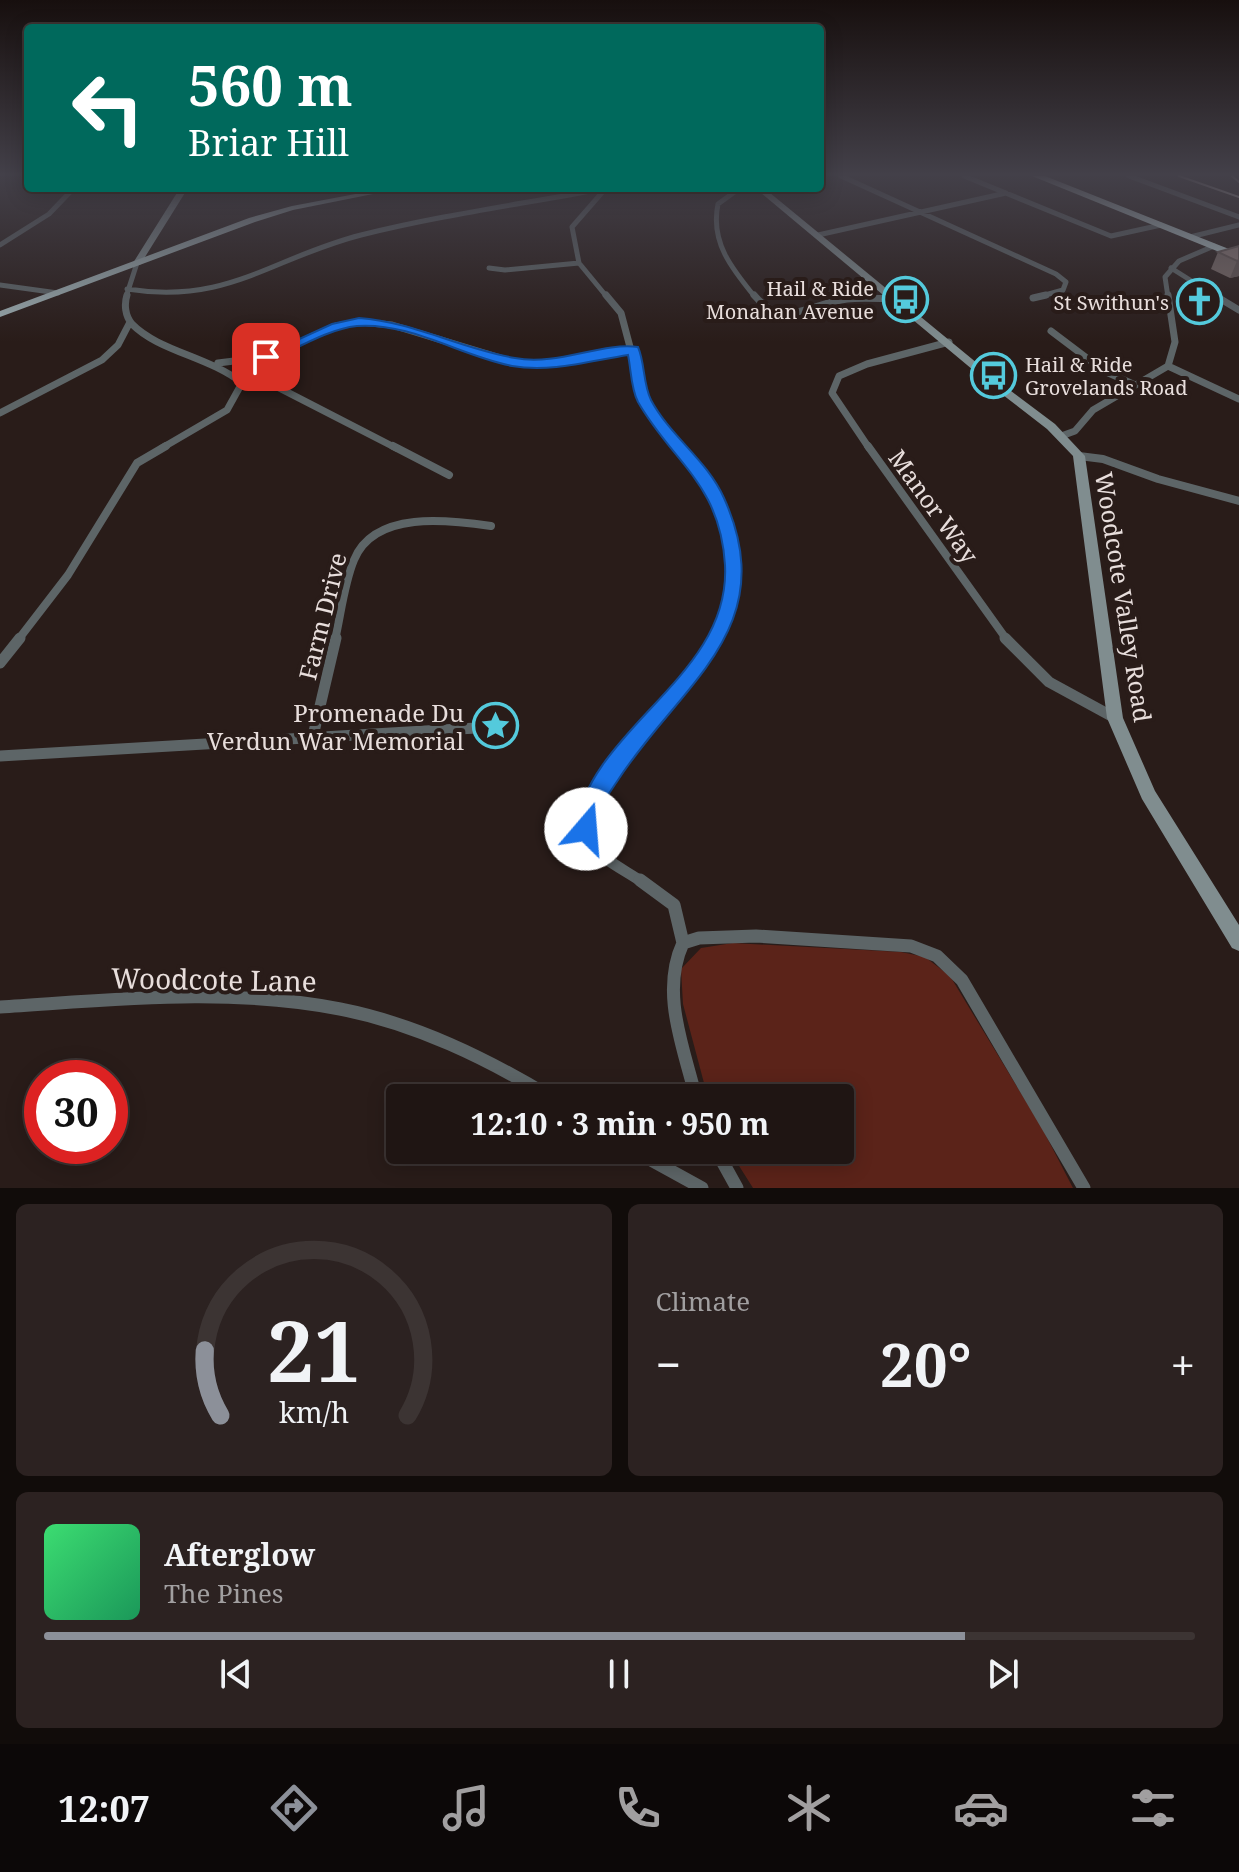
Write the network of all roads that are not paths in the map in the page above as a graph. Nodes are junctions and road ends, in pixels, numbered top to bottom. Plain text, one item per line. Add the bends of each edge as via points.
1 (21, 231) edge
2 (157, 231) edge
3 (226, 231) edge
4 (380, 231) edge
5 (573, 231) edge
6 (716, 231) edge
7 (814, 231) edge
8 (834, 231) edge
9 (961, 231) edge
10 (1100, 231) edge
11 (1132, 231) edge
12 (1177, 231) edge
13 (1213, 231) edge
14 (818, 235) junction
15 (1190, 237) junction
16 (0, 245) edge
17 (1214, 246) junction
18 (1239, 257) edge
19 (137, 263) junction
20 (579, 263) junction
21 (489, 268) dead end
22 (1171, 268) junction
23 (0, 285) edge
24 (127, 289) junction
25 (58, 293) junction
26 (1033, 298) dead end
27 (899, 299) junction
28 (1239, 310) edge
29 (0, 314) edge
30 (130, 322) junction
31 (1051, 331) dead end
32 (949, 342) junction
33 (633, 350) junction
34 (218, 363) junction
35 (1168, 366) junction
36 (234, 375) junction
37 (1133, 384) junction
38 (1239, 399) edge
39 (0, 413) edge
40 (1064, 435) junction
41 (1079, 456) junction
42 (449, 475) dead end
43 (1239, 501) edge
44 (491, 526) dead end
45 (0, 663) edge
46 (1115, 718) junction
47 (476, 728) dead end
48 (313, 736) junction
49 (0, 756) edge
50 (1239, 942) edge
51 (683, 943) junction
52 (0, 1007) edge
53 (526, 1084) edge
54 (693, 1084) edge
55 (658, 1164) edge
56 (724, 1164) edge
57 (702, 1188) edge
58 (737, 1188) edge
59 (1084, 1188) edge

1 - 16 street
2 - 19 street
3 - 19 main road
4 - 24 street via 208,292 164,297
5 - 20 street
6 - 27 street via 729,260 766,309 790,314 845,299
7 - 14 street, Woodcote Valley Road
8 - 14 street
9 - 26 street via 1066,282 1063,290
10 - 11 street via 1111,236
12 - 15 highway
13 - 15 street
14 - 27 street, Woodcote Valley Road
15 - 17 highway
17 - 18 highway
17 - 22 street
19 - 24 street
19 - 25 main road
20 - 21 street
20 - 33 street via 621,313
22 - 28 street
22 - 35 street via 1164,281 1175,342
23 - 25 street
24 - 30 street via 124,303
25 - 29 main road
27 - 32 street, Woodcote Valley Road
30 - 34 street via 172,346
30 - 39 street via 112,353
31 - 37 street via 1104,371
32 - 40 street, Woodcote Valley Road
32 - 46 street, Manor Way via 839,376 832,393 1013,648 1049,682
33 - 34 street via 553,364 514,362 392,325 359,322 336,326 266,357
33 - 51 street via 644,400 716,497 734,567 716,641 611,772 589,808 586,829 599,852 674,905
34 - 36 street
35 - 37 street
35 - 38 street
36 - 42 street via 252,374
36 - 45 street via 242,383 227,410 137,463 68,575
37 - 40 street
40 - 41 street, Woodcote Valley Road
41 - 43 street
41 - 46 street, Woodcote Valley Road
44 - 48 street, Farm Drive via 455,521 394,527 362,543
46 - 50 street, Woodcote Valley Road via 1148,794
47 - 48 street
48 - 49 street
51 - 54 street via 671,983
51 - 59 street via 732,936 911,946 937,956 974,997
52 - 53 street, Woodcote Lane via 159,999 337,1008 399,1025
55 - 57 street
56 - 58 street

